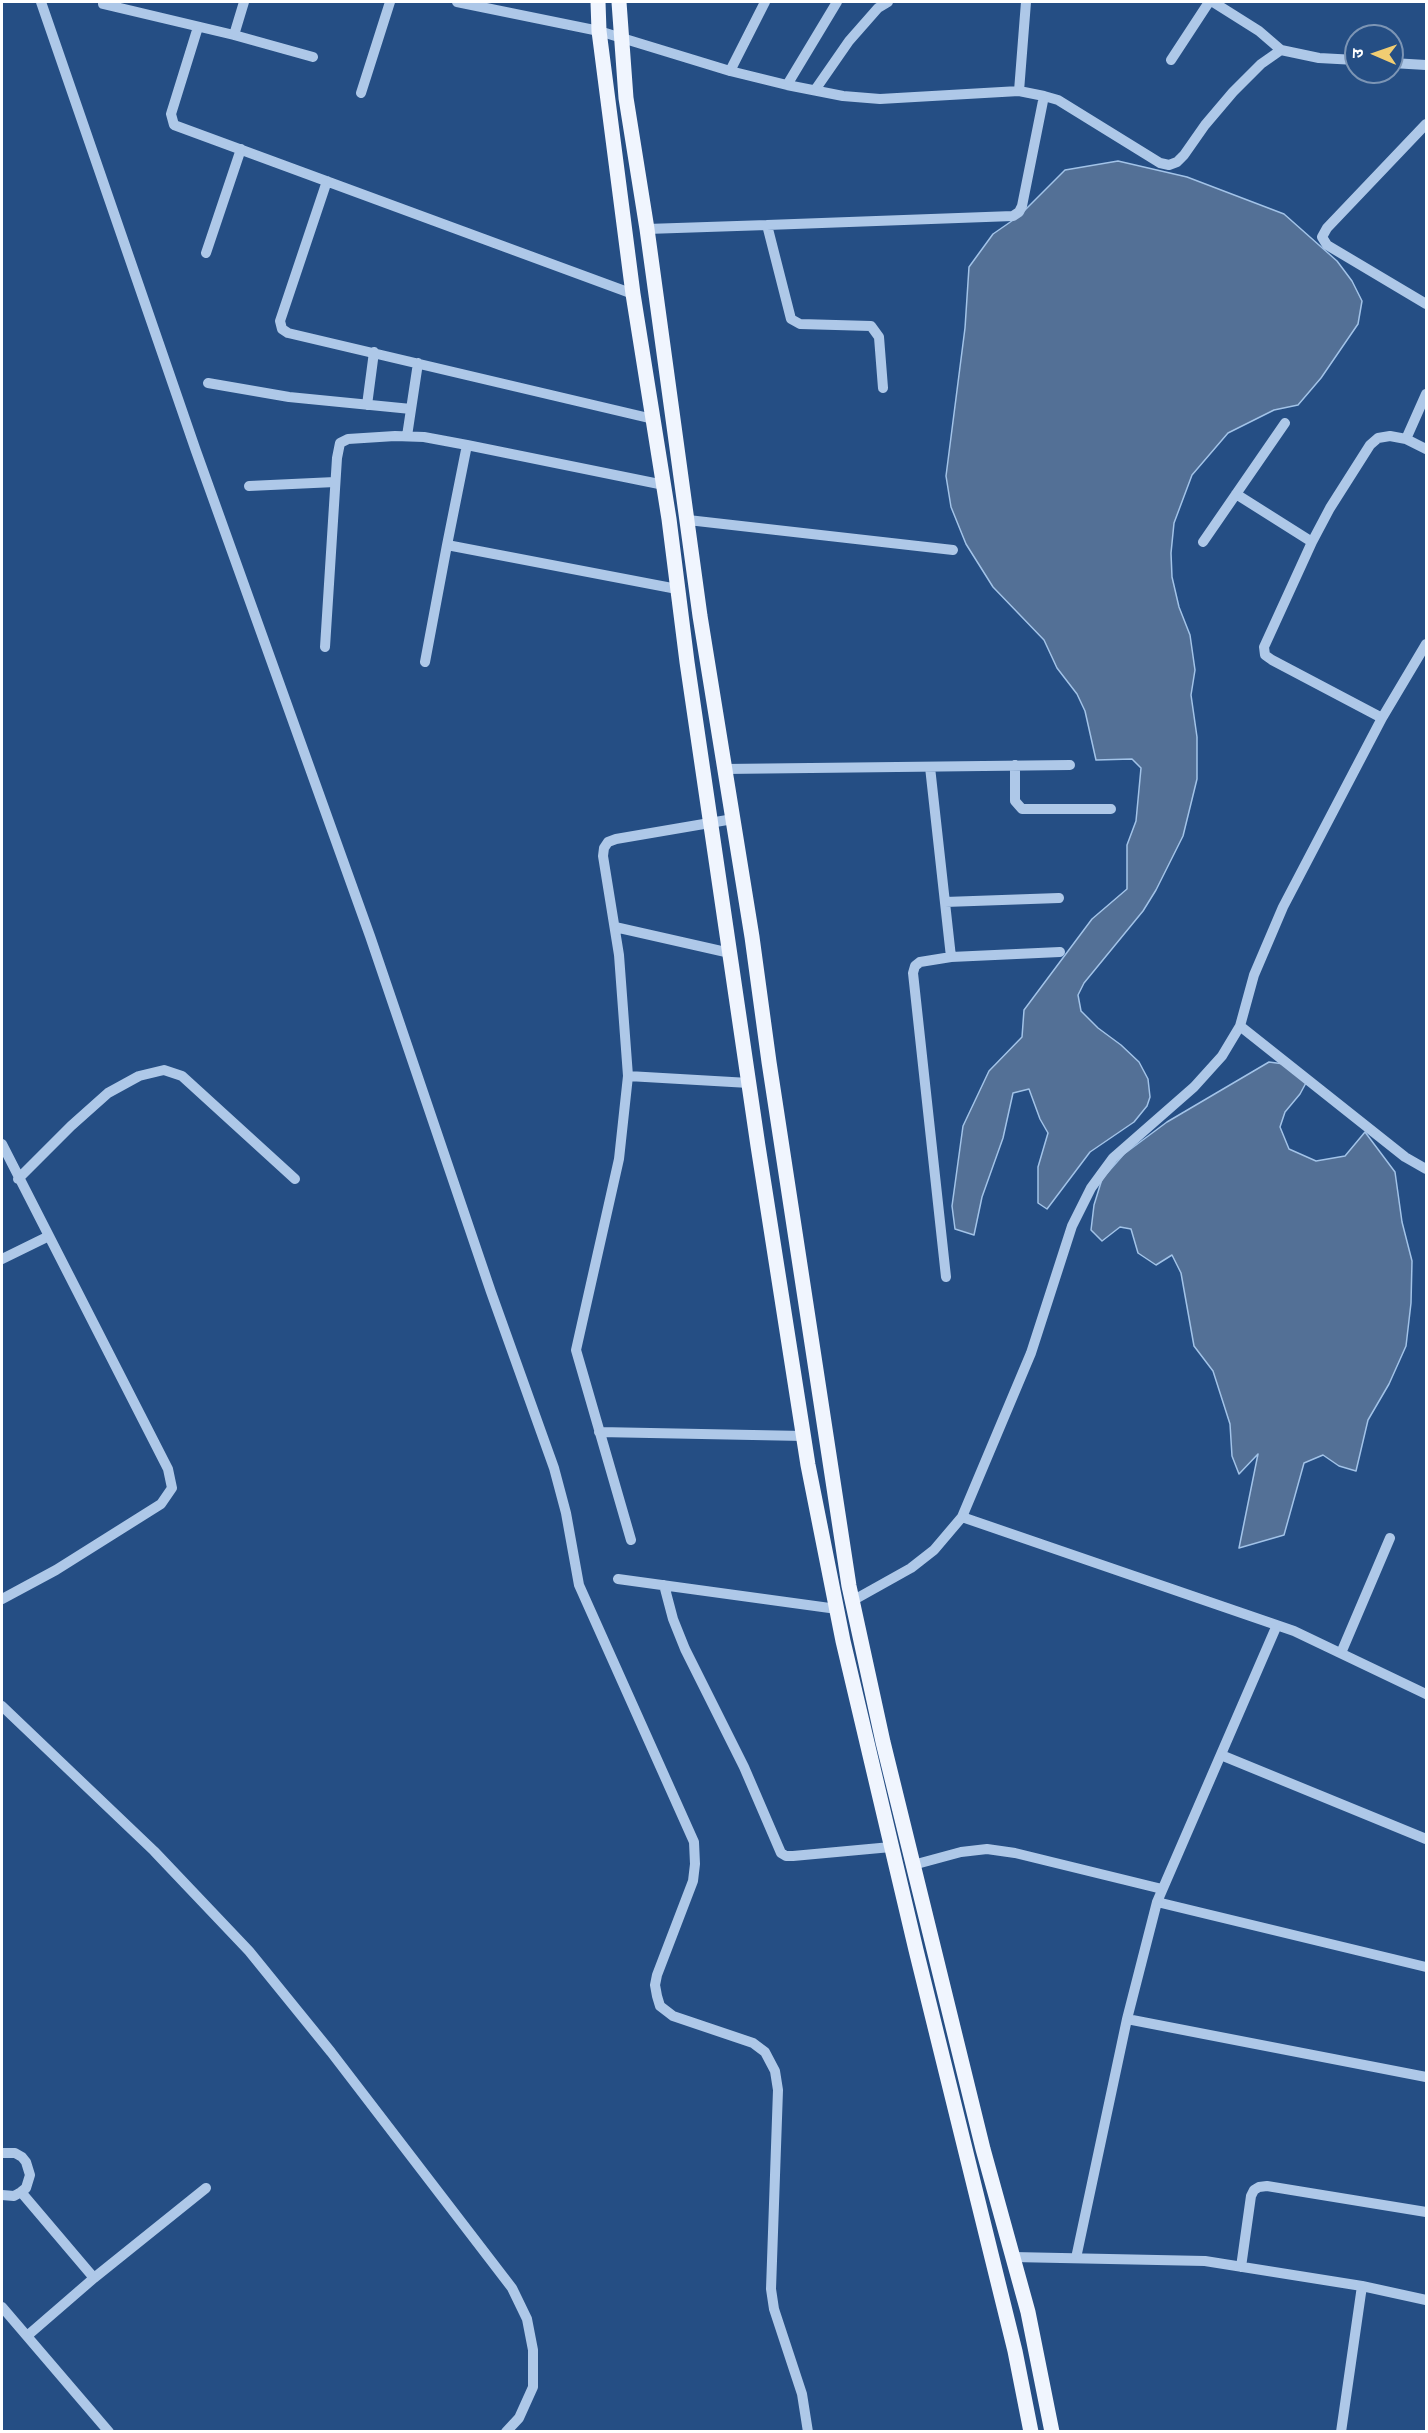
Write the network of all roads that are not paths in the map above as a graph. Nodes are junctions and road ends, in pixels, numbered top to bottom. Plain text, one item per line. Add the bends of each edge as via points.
1 (41, 2) edge
2 (244, 2) edge
3 (390, 2) edge
4 (457, 2) edge
5 (598, 2) edge
6 (619, 2) edge
7 (765, 2) edge
8 (837, 2) edge
9 (888, 2) edge
10 (1026, 2) edge
11 (1211, 2) edge
12 (104, 4) dead end
13 (198, 27) junction
14 (599, 32) junction
15 (234, 35) junction
16 (623, 38) junction
17 (1281, 50) junction
18 (314, 57) dead end
19 (1344, 59) edge
20 (1171, 60) dead end
21 (1404, 64) edge
22 (1426, 65) edge
23 (730, 71) junction
24 (787, 85) junction
25 (815, 90) junction
26 (1019, 91) junction
27 (361, 93) dead end
28 (1044, 96) junction
29 (1426, 124) edge
30 (241, 149) junction
31 (327, 181) junction
32 (767, 225) junction
33 (647, 229) junction
34 (206, 253) dead end
35 (633, 294) junction
36 (1426, 304) edge
37 (374, 352) junction
38 (418, 363) junction
39 (208, 383) dead end
40 (883, 388) dead end
41 (1426, 394) edge
42 (367, 405) junction
43 (411, 409) junction
44 (653, 419) junction
45 (1285, 423) dead end
46 (407, 436) junction
47 (1406, 439) junction
48 (467, 445) junction
49 (1426, 449) edge
50 (335, 482) junction
51 (664, 485) junction
52 (249, 486) dead end
53 (1236, 494) junction
54 (688, 520) junction
55 (1203, 542) dead end
56 (1312, 542) junction
57 (447, 545) junction
58 (954, 550) dead end
59 (677, 589) junction
60 (1426, 644) edge
61 (325, 647) dead end
62 (425, 662) dead end
63 (1382, 718) junction
64 (1016, 765) junction
65 (1070, 765) dead end
66 (930, 767) junction
67 (724, 769) junction
68 (1111, 809) dead end
69 (733, 819) junction
70 (711, 822) junction
71 (1059, 898) dead end
72 (945, 902) junction
73 (615, 927) junction
74 (1060, 952) dead end
75 (730, 953) junction
76 (951, 957) junction
77 (1240, 1026) junction
78 (628, 1076) junction
79 (749, 1083) junction
80 (2, 1144) edge
81 (1426, 1169) edge
82 (18, 1179) junction
83 (295, 1179) dead end
84 (49, 1236) junction
85 (2, 1259) edge
86 (946, 1277) dead end
87 (599, 1432) junction
88 (804, 1436) junction
89 (962, 1516) junction
90 (1390, 1538) dead end
91 (631, 1540) dead end
92 (618, 1579) dead end
93 (664, 1585) junction
94 (2, 1599) edge
95 (852, 1601) junction
96 (837, 1609) junction
97 (1277, 1625) junction
98 (1341, 1653) junction
99 (1426, 1694) edge
100 (2, 1706) edge
101 (1221, 1755) junction
102 (1426, 1839) edge
103 (891, 1846) junction
104 (913, 1865) junction
105 (1162, 1889) junction
106 (1157, 1902) junction
107 (1426, 1967) edge
108 (1127, 2019) junction
109 (1426, 2077) edge
110 (2, 2153) edge
111 (206, 2188) dead end
112 (21, 2192) junction
113 (2, 2195) edge
114 (1426, 2212) edge
115 (1013, 2257) junction
116 (1076, 2258) junction
117 (1241, 2267) junction
118 (94, 2278) junction
119 (1362, 2286) junction
120 (1426, 2300) edge
121 (2, 2307) edge
122 (27, 2336) junction
123 (109, 2432) edge
124 (506, 2432) edge
125 (808, 2432) edge
126 (1031, 2432) edge
127 (1052, 2432) edge
128 (1341, 2432) edge

1 - 125 street via 554,1468 579,1585 694,1842 693,1881 657,1975 660,2006 673,2016 753,2043 765,2052 775,2071 778,2090 771,2289 802,2394
2 - 15 street
3 - 27 street
4 - 14 street
5 - 14 main road
6 - 16 main road
7 - 23 street
8 - 24 street
9 - 25 street via 849,41
10 - 26 street
11 - 17 street
11 - 20 street
12 - 13 street
13 - 15 street
13 - 30 street via 171,121 180,129
14 - 16 street
14 - 35 main road
15 - 18 street
16 - 23 street
16 - 33 main road via 626,98
17 - 19 street
17 - 28 street via 1233,92 1184,155 1169,165 1058,100
21 - 22 street
23 - 24 street
24 - 25 street
25 - 26 street via 880,99
26 - 28 street
28 - 32 street via 1022,207 1013,216
29 - 36 street via 1326,228 1322,237 1327,244
30 - 31 street
30 - 34 street
31 - 35 street
31 - 37 street via 280,321 282,329
32 - 33 street
32 - 40 street via 790,319 800,324 871,326 879,337
33 - 54 main road
35 - 44 main road
37 - 38 street
37 - 42 street
38 - 43 street
38 - 44 street
39 - 42 street
41 - 47 street
42 - 43 street
43 - 46 street
44 - 51 main road
45 - 53 street
46 - 48 street
46 - 50 street via 348,439 340,443
47 - 49 street
47 - 56 street via 1378,438 1370,445
48 - 51 street
48 - 57 street
50 - 52 street
50 - 61 street
51 - 59 main road
53 - 55 street
53 - 56 street
54 - 58 street
54 - 67 main road
56 - 63 street via 1266,638 1265,655
57 - 59 street
57 - 62 street
59 - 70 main road
60 - 63 street
63 - 77 street via 1267,941
64 - 65 street
64 - 66 street
64 - 68 street via 1015,801 1022,809
66 - 67 street
66 - 72 street
67 - 69 main road
69 - 70 street
69 - 95 main road
70 - 73 street via 608,842 603,856
70 - 75 main road
71 - 72 street
72 - 76 street
73 - 75 street
73 - 78 street
74 - 76 street
75 - 79 main road
76 - 86 street via 920,962 913,973
77 - 81 street via 1405,1157
77 - 89 street via 1222,1056 1194,1087 1113,1158 1091,1188 1072,1226 1031,1353
78 - 79 street
78 - 87 street via 619,1159 576,1350
79 - 88 main road
80 - 82 street
82 - 83 street via 108,1093 139,1077 164,1070 182,1076
82 - 84 street
84 - 85 street
84 - 94 street via 168,1469 172,1488 161,1504
87 - 88 street
87 - 91 street
88 - 96 main road
89 - 95 street via 934,1550 911,1568
89 - 97 street
90 - 98 street
92 - 93 street
93 - 96 street
93 - 103 street via 685,1649 744,1767 781,1853 793,1856
95 - 104 main road
96 - 103 main road
97 - 98 street
97 - 101 street
98 - 99 street
100 - 124 street via 153,1851 249,1951 512,2288 527,2319 533,2350 533,2387 519,2418
101 - 102 street
101 - 105 street
103 - 126 main road via 1015,2351
104 - 105 street via 987,1849
104 - 115 main road
105 - 106 street
106 - 107 street
106 - 108 street
108 - 109 street
108 - 116 street
110 - 112 street via 15,2154 26,2162 30,2175
111 - 118 street
112 - 113 street
112 - 118 street
114 - 117 street via 1259,2187 1251,2196
115 - 116 street
115 - 127 main road
116 - 117 street via 1205,2261
117 - 119 street
118 - 122 street
119 - 120 street
119 - 128 street
121 - 122 street
122 - 123 street

